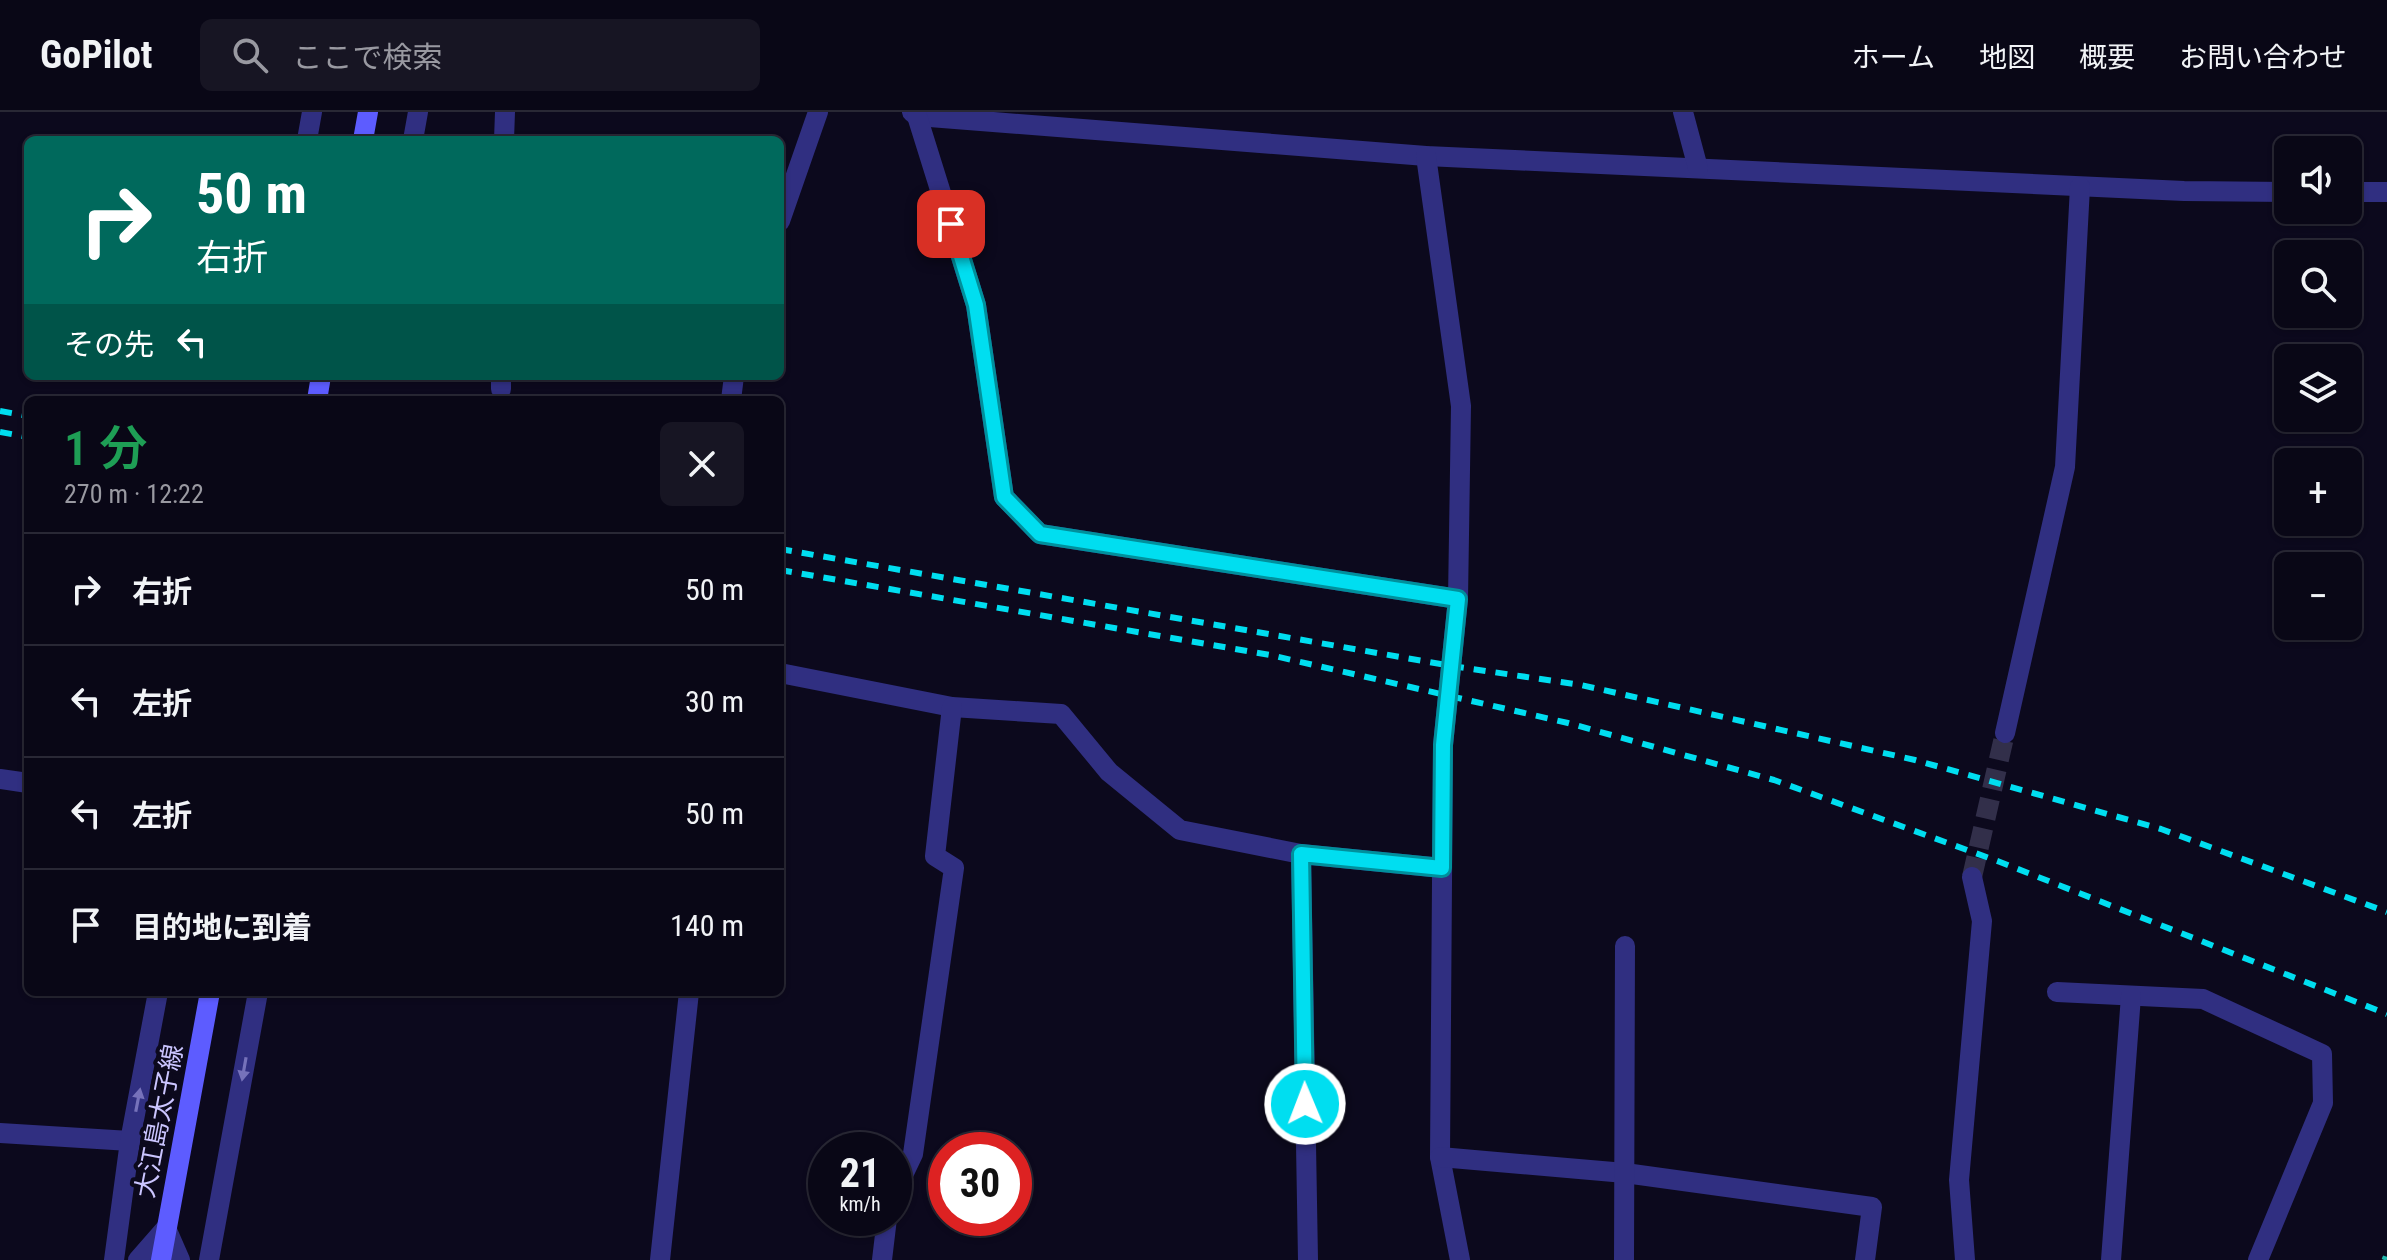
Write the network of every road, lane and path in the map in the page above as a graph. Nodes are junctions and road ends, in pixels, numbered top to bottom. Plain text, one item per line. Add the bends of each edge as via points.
1 (312, 112) edge
2 (368, 112) edge
3 (418, 112) edge
4 (505, 112) edge
5 (818, 112) edge
6 (1683, 112) edge
7 (914, 114) edge
8 (308, 136) edge
9 (364, 136) edge
10 (414, 136) edge
11 (504, 136) edge
12 (1426, 156) junction
13 (1698, 168) junction
14 (2080, 187) junction
15 (2274, 192) edge
16 (2362, 192) edge
17 (2387, 192) edge
18 (784, 210) edge
19 (1458, 599) junction
20 (784, 674) edge
21 (952, 707) junction
22 (2005, 733) tunnel mouth
23 (0, 779) edge
24 (24, 782) edge
25 (1301, 854) junction
26 (1442, 868) junction
27 (1972, 877) tunnel mouth
28 (1625, 946) dead end
29 (2057, 992) dead end
30 (157, 996) edge
31 (209, 996) edge
32 (257, 996) edge
33 (689, 996) edge
34 (2131, 996) junction
35 (0, 1133) edge
36 (130, 1141) junction
37 (912, 1156) edge
38 (1440, 1157) junction
39 (1625, 1173) junction
40 (166, 1228) junction
41 (885, 1236) edge
42 (2387, 1252) edge
43 (114, 1260) edge
44 (138, 1260) edge
45 (161, 1260) edge
46 (180, 1260) edge
47 (209, 1260) edge
48 (660, 1260) edge
49 (882, 1260) edge
50 (1308, 1260) edge
51 (1460, 1260) edge
52 (1624, 1260) edge
53 (1865, 1260) edge
54 (1965, 1260) edge
55 (2111, 1260) edge
56 (2258, 1260) edge
57 (2384, 1260) edge

1 - 8 street
2 - 9 main road
3 - 10 street
4 - 11 street
5 - 18 street
6 - 13 street
7 - 12 street
7 - 19 street via 976,305 1004,497 1040,534
12 - 13 street
12 - 19 street via 1461,406
13 - 14 street
14 - 15 street
14 - 22 street via 2065,467
16 - 17 street
19 - 26 street via 1443,745
20 - 21 street
21 - 25 street via 1061,714 1109,772 1180,830
21 - 37 street via 935,856 954,868
23 - 24 street
25 - 26 street
25 - 50 street
26 - 38 street
27 - 54 street via 1982,921 1959,1180
28 - 39 street
29 - 34 street
36 -> 30 street
31 - 40 main road, 大江島太子線
32 -> 47 street
33 - 48 street
34 - 55 street
34 - 56 street via 2203,999 2322,1054 2323,1103
35 - 36 street
36 - 43 street
38 - 39 street
38 - 51 street
39 - 52 street
39 - 53 street via 1872,1207
40 - 44 street
40 - 45 main road, 大江島太子線
40 - 46 street
41 - 49 street
42 - 57 path

